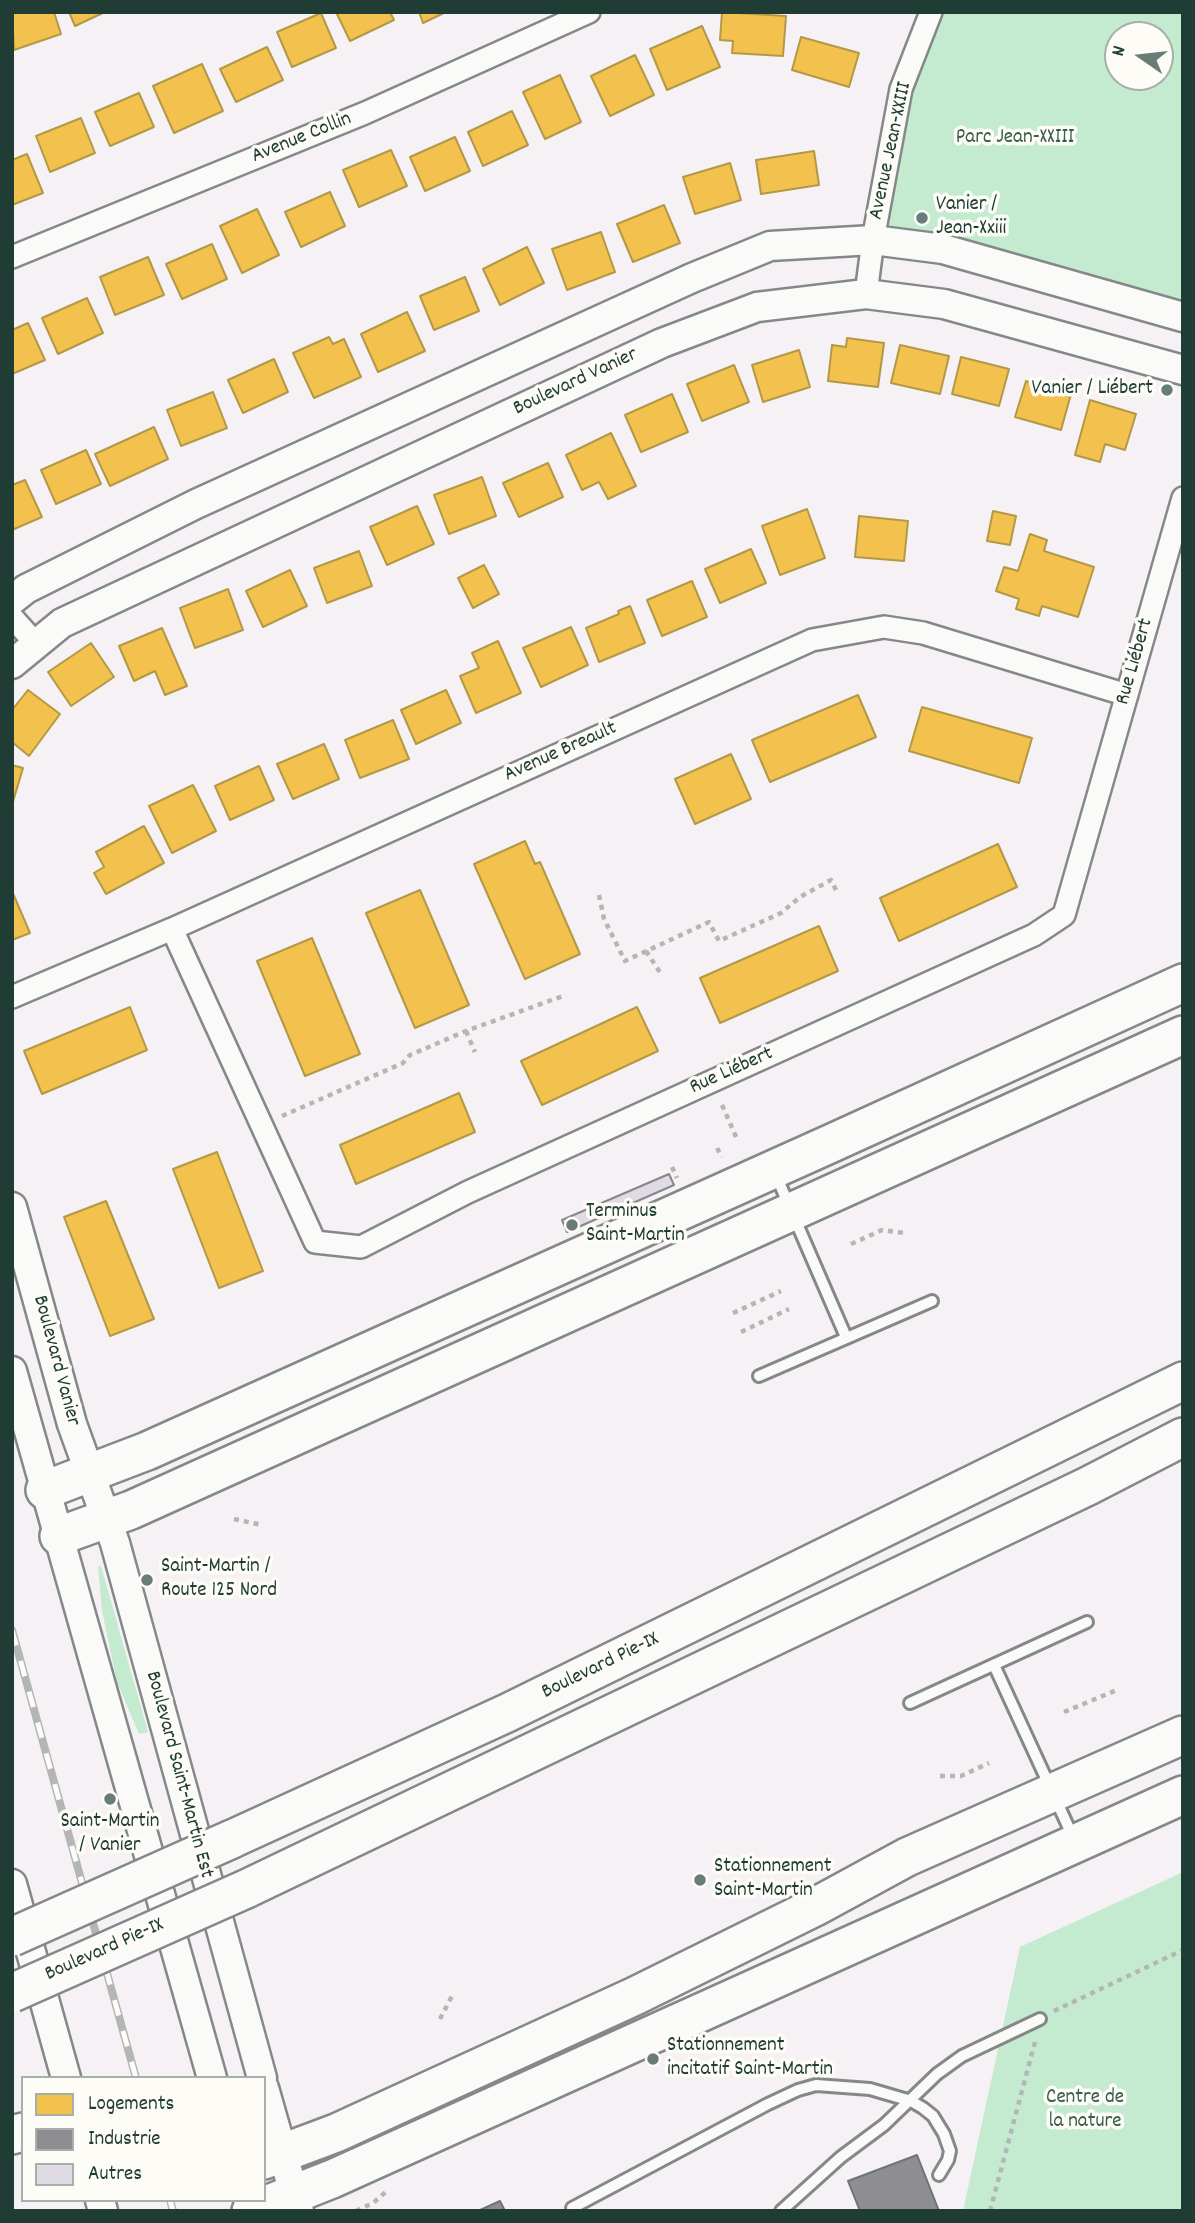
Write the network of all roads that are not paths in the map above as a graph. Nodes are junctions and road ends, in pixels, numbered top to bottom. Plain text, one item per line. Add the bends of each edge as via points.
1 (589, 12) edge
2 (928, 13) edge
3 (873, 240) junction
4 (12, 257) edge
5 (866, 294) junction
6 (1183, 317) edge
7 (1183, 370) edge
8 (1183, 498) edge
9 (12, 600) edge
10 (12, 617) edge
11 (36, 644) junction
12 (12, 664) edge
13 (1127, 695) junction
14 (172, 929) junction
15 (1183, 982) edge
16 (12, 997) edge
17 (1183, 1035) edge
18 (773, 1169) junction
19 (12, 1207) edge
20 (792, 1213) junction
21 (932, 1301) dead end
22 (846, 1337) junction
23 (12, 1371) edge
24 (759, 1376) dead end
25 (1183, 1381) edge
26 (1183, 1437) edge
27 (1183, 1463) edge
28 (90, 1474) junction
29 (1088, 1486) junction
30 (45, 1490) junction
31 (107, 1520) junction
32 (59, 1536) junction
33 (1087, 1622) dead end
34 (994, 1665) junction
35 (910, 1703) dead end
36 (1183, 1735) edge
37 (1053, 1794) junction
38 (1183, 1795) edge
39 (1076, 1843) junction
40 (12, 1884) edge
41 (12, 1937) edge
42 (12, 1993) edge
43 (1040, 2018) road end
44 (65, 2076) edge
45 (211, 2076) edge
46 (260, 2076) edge
47 (911, 2101) junction
48 (266, 2103) edge
49 (273, 2157) edge
50 (939, 2175) dead end
51 (296, 2203) edge
52 (571, 2210) edge
53 (250, 2211) edge
54 (781, 2211) edge

1 - 4 street, Avenue Collin via 365,113
2 - 3 street, Avenue Jean-XXIII via 901,89
3 - 5 street, Avenue Jean-XXIII
3 - 6 street via 943,249
3 - 9 street via 770,246 692,278 196,504
5 - 7 street, Boulevard Vanier via 944,304
5 - 11 street, Boulevard Vanier via 757,307 662,343 62,623
8 - 13 street, Rue Liébert
10 - 11 street
11 - 12 street, Boulevard Vanier
13 - 14 street, Avenue Breault via 923,633 884,627 812,639
13 - 14 street, Rue Liébert via 1064,915 1034,935 468,1192 361,1247 315,1242
14 - 16 street, Avenue Breault
15 - 18 highway
17 - 20 highway
18 - 20 lane
18 - 28 highway
19 - 28 street, Boulevard Vanier
20 - 22 lane
20 - 31 highway
21 - 22 lane
22 - 24 lane
23 - 30 street, Boulevard Vanier
25 - 41 highway, Boulevard Pie-IX, bridge via 507,1713
26 - 29 highway, Boulevard Pie-IX
27 - 29 highway
28 - 30 highway
28 - 31 street, Boulevard Saint-Martin Est
29 - 42 highway, Boulevard Pie-IX, bridge via 246,1888
30 - 32 street
31 - 32 highway
31 - 46 street, Boulevard Saint-Martin Est
32 - 45 street
33 - 34 lane
34 - 35 lane
34 - 37 lane
36 - 37 highway
37 - 39 lane
37 - 49 highway via 907,1857 635,1996 336,2133
38 - 39 highway
39 - 51 highway
40 - 44 street
43 - 47 lane via 962,2056
47 - 50 lane via 933,2116 944,2134 950,2151
47 - 52 lane via 851,2087 816,2085 798,2090
47 - 54 lane
48 - 49 street
49 - 51 street
51 - 53 highway

